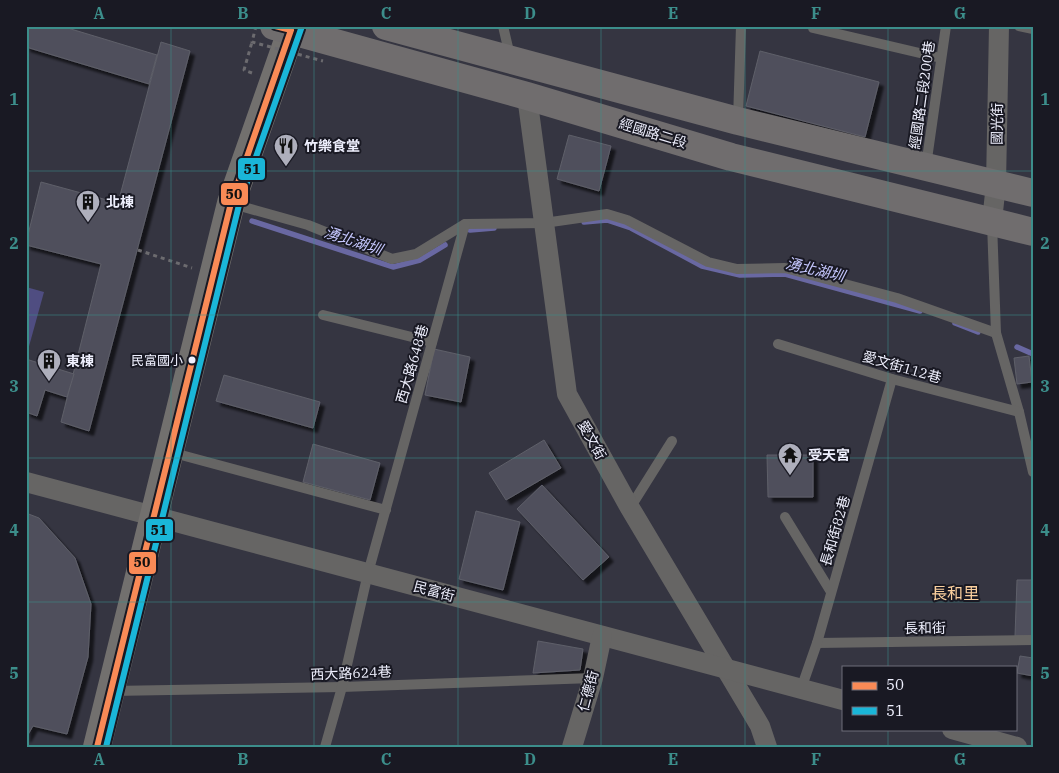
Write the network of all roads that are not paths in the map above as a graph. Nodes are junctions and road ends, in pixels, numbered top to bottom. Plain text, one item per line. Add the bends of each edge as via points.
1 (386, 26) edge
2 (741, 26) edge
3 (946, 26) edge
4 (999, 26) edge
5 (1020, 26) edge
6 (505, 27) edge
7 (286, 28) edge
8 (813, 28) dead end
9 (1033, 29) edge
10 (942, 58) junction
11 (511, 62) junction
12 (527, 96) junction
13 (738, 120) junction
14 (926, 167) junction
15 (996, 184) junction
16 (1033, 193) edge
17 (231, 203) junction
18 (992, 221) junction
19 (465, 224) junction
20 (544, 224) junction
21 (1033, 232) edge
22 (324, 315) dead end
23 (996, 333) junction
24 (432, 342) junction
25 (778, 344) dead end
26 (892, 379) junction
27 (1019, 412) junction
28 (672, 442) dead end
29 (169, 451) junction
30 (1033, 472) edge
31 (26, 482) edge
32 (630, 508) junction
33 (386, 510) junction
34 (153, 516) junction
35 (785, 517) dead end
36 (368, 573) junction
37 (832, 592) junction
38 (602, 636) junction
39 (1033, 640) edge
40 (817, 643) junction
41 (727, 669) junction
42 (593, 678) junction
43 (342, 688) junction
44 (801, 689) junction
45 (111, 691) junction
46 (842, 700) edge
47 (956, 730) edge
48 (97, 747) edge
49 (325, 747) edge
50 (572, 747) edge
51 (767, 747) edge
52 (1017, 747) edge

1 - 11 main road
2 - 13 lane
3 - 10 lane, 經國路二段200巷
4 - 15 street, 國光街
5 - 9 lane
6 - 11 lane
7 - 12 main road, 經國路二段
7 - 17 street
8 - 10 lane
10 - 14 lane, 經國路二段200巷
11 - 13 main road
12 - 18 main road, 經國路二段 via 731,157
12 - 20 street, 愛文街
13 - 14 main road
14 - 15 main road
15 - 16 main road
15 - 18 street, 國光街
17 - 19 lane via 308,225 392,258 416,254
17 - 29 street
18 - 21 main road, 經國路二段
18 - 23 lane
19 - 20 lane
19 - 24 lane, 西大路648巷
20 - 23 lane via 607,214 627,220 708,262 737,269 785,268 897,298
20 - 32 street, 愛文街 via 567,394
22 - 24 lane
23 - 27 lane
24 - 33 lane, 西大路648巷
25 - 26 lane, 愛文街112巷
26 - 27 lane, 愛文街112巷
26 - 37 lane, 長和街82巷
27 - 30 lane
28 - 32 lane
29 - 33 lane
29 - 34 street
31 - 34 street, 民富街
32 - 41 street, 愛文街
33 - 36 lane, 西大路648巷
34 - 36 street, 民富街
34 - 45 street
35 - 37 lane
36 - 38 street, 民富街
36 - 43 lane, 西大路648巷
37 - 40 lane, 長和街82巷
38 - 41 street, 民富街
38 - 42 street, 仁德街
39 - 40 lane, 長和街
40 - 44 lane, 長和街82巷
41 - 44 street, 民富街
41 - 51 street, 愛文街 via 760,726
42 - 43 lane, 西大路624巷
42 - 50 street, 仁德街
43 - 45 lane, 西大路624巷
43 - 49 lane, 西大路648巷
44 - 46 street, 民富街
45 - 48 street
47 - 52 street

